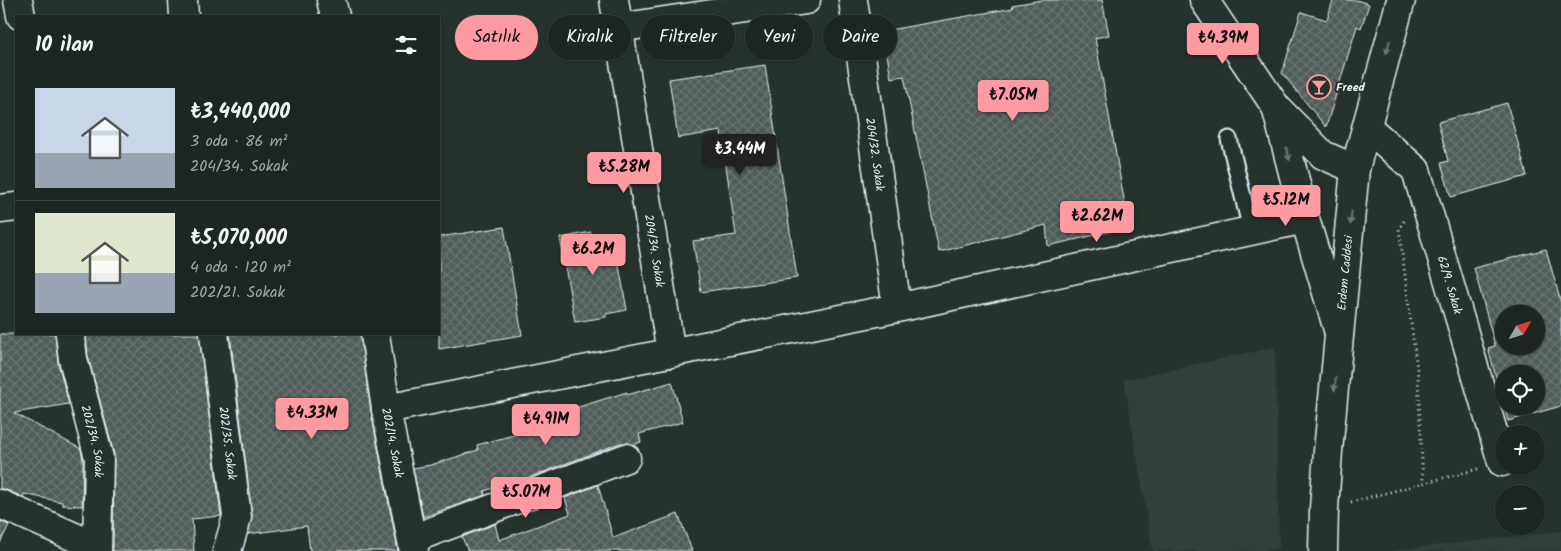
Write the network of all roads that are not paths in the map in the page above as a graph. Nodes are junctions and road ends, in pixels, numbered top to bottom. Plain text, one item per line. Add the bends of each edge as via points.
1 (18, 0) edge
2 (183, 0) edge
3 (331, 0) edge
4 (614, 0) edge
5 (806, 0) edge
6 (853, 0) edge
7 (1204, 0) edge
8 (1400, 0) edge
9 (21, 15) edge
10 (184, 15) edge
11 (335, 15) edge
12 (616, 15) edge
13 (631, 26) edge
14 (623, 60) edge
15 (1276, 107) junction
16 (1367, 127) junction
17 (1230, 139) dead end
18 (1355, 169) junction
19 (15, 207) edge
20 (0, 209) edge
21 (1305, 218) junction
22 (1251, 230) junction
23 (897, 308) junction
24 (70, 335) edge
25 (214, 335) edge
26 (375, 335) edge
27 (1340, 336) junction
28 (671, 353) junction
29 (386, 409) junction
30 (1495, 438) edge
31 (626, 458) dead end
32 (0, 504) edge
33 (413, 545) edge
34 (97, 549) edge
35 (227, 551) edge
36 (1323, 551) edge

1 - 9 street
2 - 10 street
3 - 11 street
4 - 12 street, 204/34. Sokak
5 - 13 street
6 - 23 street, 204/32. Sokak
7 - 15 street
8 -> 16 street, Erdem Caddesi
14 - 28 street, 204/34. Sokak
15 - 18 street via 1323,155
15 -> 21 street
16 - 18 street, Erdem Caddesi
16 - 30 street, 62/9. Sokak via 1416,170
17 - 22 lane
18 -> 27 street, Erdem Caddesi
19 - 20 street
21 - 22 street
21 - 27 street
22 - 23 street
23 - 28 street
24 - 34 street, 202/34. Sokak via 73,359 100,458
25 - 35 street, 202/35. Sokak via 237,517
26 - 29 street, 202/14. Sokak
27 -> 36 street, Erdem Caddesi via 1328,451
28 - 29 street
29 - 33 street, 202/14. Sokak
31 - 33 street
32 - 34 street

